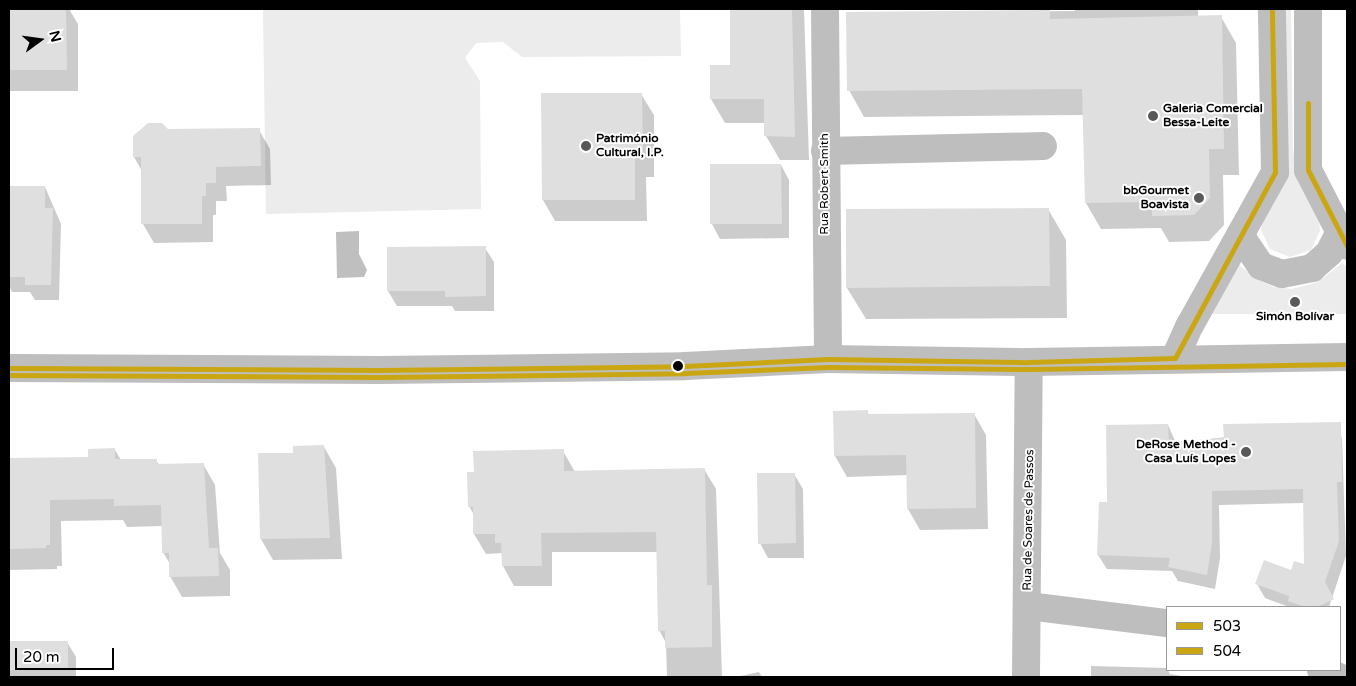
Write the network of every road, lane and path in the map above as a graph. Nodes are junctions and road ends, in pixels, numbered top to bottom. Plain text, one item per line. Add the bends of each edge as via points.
1 (825, 9) edge
2 (1272, 9) edge
3 (1308, 9) edge
4 (1043, 146) dead end
5 (825, 151) junction
6 (1240, 235) junction
7 (1343, 240) edge
8 (1347, 357) edge
9 (1175, 358) junction
10 (828, 359) junction
11 (1029, 362) junction
12 (9, 368) edge
13 (1028, 606) junction
14 (1166, 623) edge
15 (1324, 671) edge
16 (1026, 677) edge
17 (1339, 677) edge

1 - 5 street, Rua Robert Smith
2 - 6 street via 1276,172
3 - 7 street via 1308,170
4 - 5 street
5 - 10 street, Rua Robert Smith
6 - 7 street via 1261,266 1282,274 1312,268
6 - 9 street
8 - 9 street
9 - 11 street
10 - 11 street
10 - 12 street via 685,366 379,370
11 - 13 street, Rua de Soares de Passos
13 - 14 street
13 - 16 street, Rua de Soares de Passos
15 - 17 street

